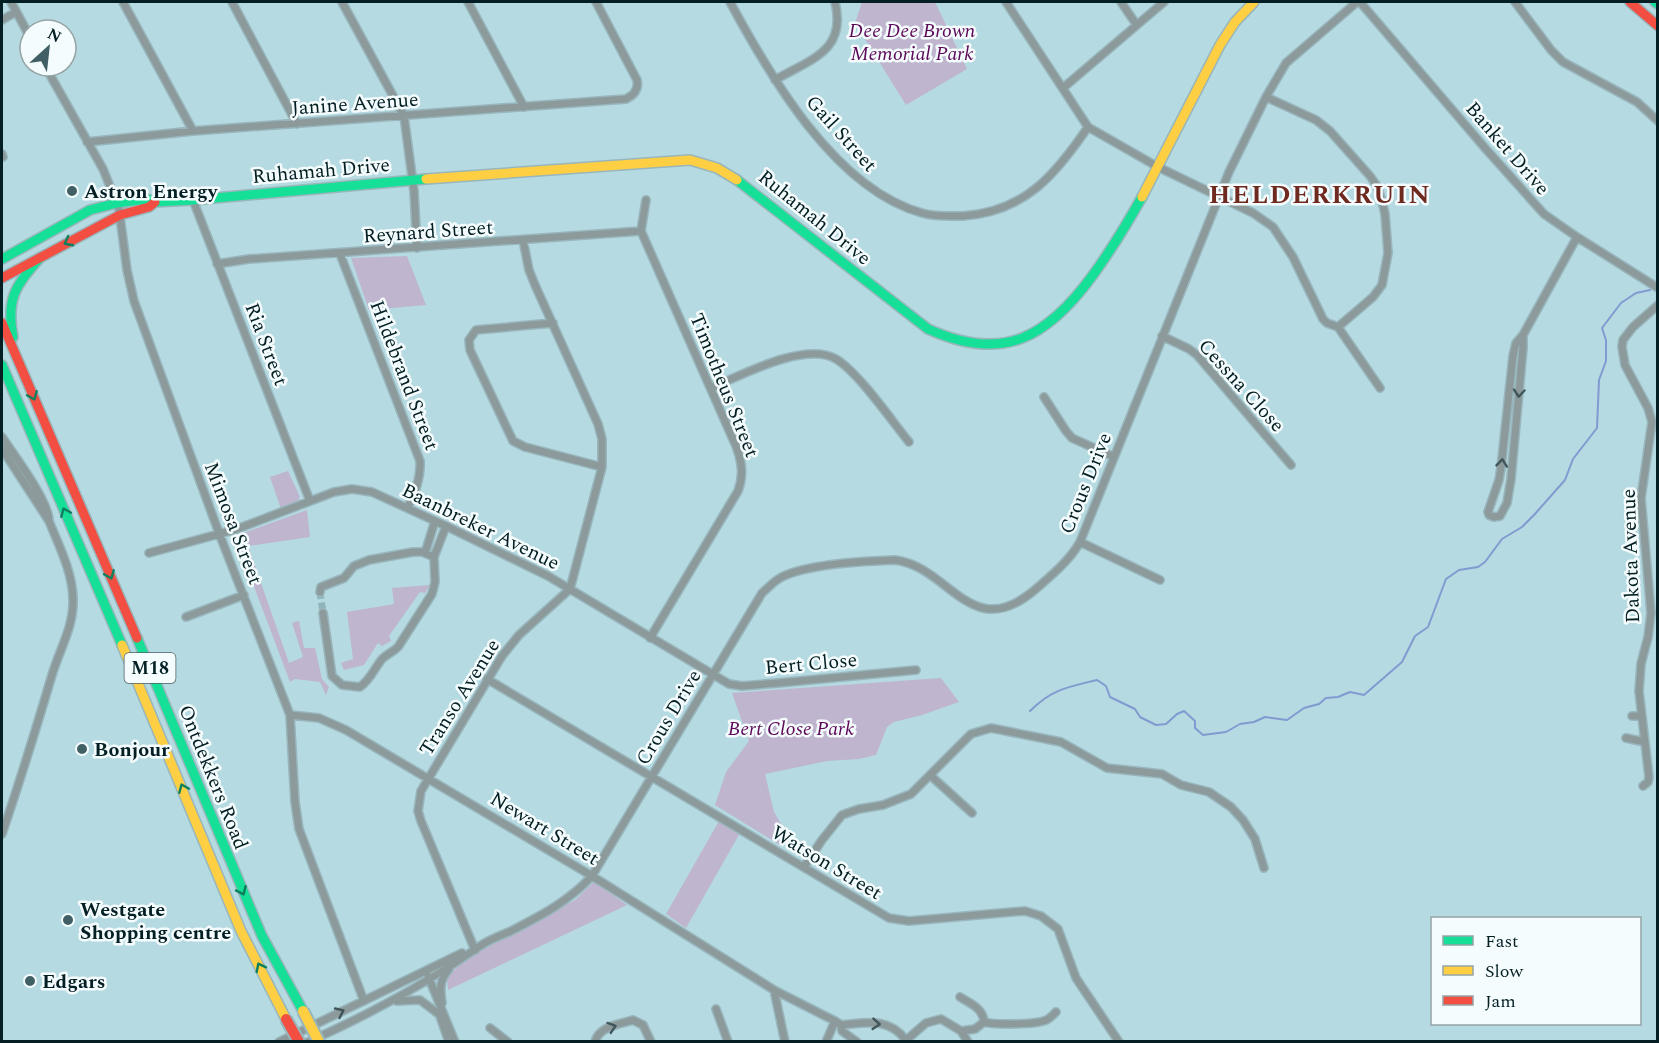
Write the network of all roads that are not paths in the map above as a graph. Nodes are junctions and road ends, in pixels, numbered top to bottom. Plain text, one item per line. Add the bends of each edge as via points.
1 (11, 2) edge
2 (123, 2) edge
3 (232, 2) edge
4 (342, 2) edge
5 (468, 2) edge
6 (596, 2) edge
7 (730, 2) edge
8 (835, 2) edge
9 (1006, 2) edge
10 (1121, 2) edge
11 (1164, 2) edge
12 (1254, 2) edge
13 (1359, 2) edge
14 (1515, 2) edge
15 (1630, 2) edge
16 (16, 12) junction
17 (19, 18) edge
18 (2, 20) edge
19 (1136, 24) junction
20 (1658, 26) edge
21 (52, 78) edge
22 (775, 80) junction
23 (1063, 88) junction
24 (1266, 97) junction
25 (524, 107) junction
26 (404, 117) junction
27 (1658, 121) edge
28 (297, 124) junction
29 (1088, 127) junction
30 (193, 131) junction
31 (87, 142) junction
32 (1158, 166) junction
33 (412, 181) junction
34 (1219, 196) junction
35 (193, 200) junction
36 (646, 200) dead end
37 (155, 202) junction
38 (117, 203) junction
39 (120, 215) junction
40 (641, 231) junction
41 (1577, 237) junction
42 (523, 240) junction
43 (417, 248) junction
44 (340, 254) junction
45 (40, 258) junction
46 (2, 259) edge
47 (217, 264) junction
48 (2, 278) edge
49 (1658, 288) edge
50 (1658, 305) edge
51 (2, 323) edge
52 (553, 323) junction
53 (1338, 327) junction
54 (1522, 335) junction
55 (1162, 336) junction
56 (2, 365) edge
57 (20, 366) junction
58 (711, 388) junction
59 (1380, 388) dead end
60 (1044, 397) dead end
61 (2, 437) edge
62 (909, 442) dead end
63 (2, 449) edge
64 (1114, 457) junction
65 (1291, 465) dead end
66 (602, 467) junction
67 (310, 501) junction
68 (407, 508) junction
69 (49, 521) junction
70 (435, 521) junction
71 (446, 526) junction
72 (219, 533) junction
73 (1080, 542) junction
74 (149, 553) dead end
75 (425, 553) junction
76 (434, 557) junction
77 (1160, 580) dead end
78 (570, 589) junction
79 (320, 592) dead end
80 (244, 595) junction
81 (323, 613) tunnel mouth
82 (186, 617) dead end
83 (650, 638) junction
84 (916, 670) dead end
85 (713, 674) junction
86 (488, 679) junction
87 (290, 715) junction
88 (1632, 716) dead end
89 (1642, 716) junction
90 (1626, 738) dead end
91 (1645, 742) junction
92 (652, 776) junction
93 (931, 776) junction
94 (428, 778) junction
95 (1643, 786) dead end
96 (972, 813) dead end
97 (2, 834) edge
98 (804, 867) junction
99 (1264, 868) dead end
100 (592, 876) junction
101 (476, 948) junction
102 (462, 957) junction
103 (423, 972) junction
104 (428, 981) junction
105 (774, 990) junction
106 (960, 997) dead end
107 (364, 1001) junction
108 (387, 1003) junction
109 (716, 1009) dead end
110 (1056, 1012) dead end
111 (442, 1015) junction
112 (984, 1022) junction
113 (838, 1023) junction
114 (490, 1028) dead end
115 (962, 1031) junction
116 (904, 1040) edge
117 (279, 1041) edge
118 (299, 1041) edge
119 (308, 1041) edge
120 (319, 1041) edge
121 (449, 1041) edge
122 (455, 1041) edge
123 (508, 1041) edge
124 (595, 1041) edge
125 (651, 1041) edge
126 (728, 1041) edge
127 (785, 1041) edge
128 (826, 1041) edge
129 (857, 1041) edge
130 (968, 1041) edge
131 (1119, 1041) edge

1 - 16 street
2 - 30 street
3 - 28 street
4 - 26 street
5 - 25 street
6 - 25 street, Janine Avenue via 637,80 635,93 626,99
7 - 22 street, Gail Street
8 - 22 street via 838,28 830,46
9 - 23 street
10 - 19 street
11 - 19 street
12 - 32 street, Ruhamah Drive via 1230,26
13 - 24 street, Crous Drive via 1286,63
13 - 41 street, Banket Drive via 1544,214
14 - 27 street via 1557,56 1637,102
15 - 20 street
16 - 17 street
16 - 18 street
19 - 23 street
21 - 31 street, Mimosa Street
22 - 29 street, Gail Street via 815,134 868,187 901,205 943,217 992,211 1031,194 1066,159
23 - 29 street
24 - 34 street, Crous Drive
24 - 53 street via 1316,120 1330,131 1370,176 1382,201 1388,253 1382,285
25 - 26 street, Janine Avenue
26 - 28 street, Janine Avenue
26 - 33 street
28 - 30 street, Janine Avenue
29 - 32 street
30 - 31 street, Janine Avenue
31 - 38 street, Mimosa Street
32 - 33 street, Ruhamah Drive via 1102,263 1070,305 1039,332 991,344 959,342 928,329 752,189 703,163 673,160
32 - 34 street
33 - 35 street, Ruhamah Drive
33 - 43 street
34 - 53 street via 1273,227 1293,257 1323,319
34 - 55 street, Crous Drive
35 - 37 street, Ruhamah Drive
35 - 47 street, Ria Street
36 - 40 street
37 - 38 street, Ruhamah Drive via 147,199
37 - 39 street, Ruhamah Drive
38 - 39 street, Mimosa Street
38 - 46 street, Ruhamah Drive via 90,210
39 -> 45 street, Ruhamah Drive
39 - 72 street, Mimosa Street via 134,301
40 - 42 street, Reynard Street
40 - 58 street, Timotheus Street
41 - 49 street, Banket Drive
41 - 54 street
42 - 43 street, Reynard Street
42 - 52 street via 529,270
43 - 44 street, Reynard Street
44 - 47 street, Reynard Street
44 - 68 street, Hildebrand Street via 420,461
45 - 48 street, Ruhamah Drive
45 - 57 street via 18,283 11,302 10,324
47 - 67 street, Ria Street
50 - 89 street, Dakota Avenue via 1628,334 1622,347 1625,365 1652,422 1641,498 1651,613 1639,692
51 - 57 street, Ontdekkers Road / M18
52 - 66 street via 598,424
52 - 66 street via 476,330 469,339 470,350 513,441
53 - 59 street
54 -> 54 street via 1511,480 1504,509 1500,516 1492,517 1488,512 1502,468 1513,356
55 - 64 street, Crous Drive
55 - 65 street, Cessna Close via 1197,355
118 -> 56 street, Ontdekkers Road / M18, bridge via 241,931
57 -> 120 street, Ontdekkers Road / M18, bridge via 225,853 262,936
58 - 62 street via 799,354 822,354 851,371
58 - 83 street, Timotheus Street via 741,460 741,482
60 - 64 street via 1072,438
61 - 69 street via 44,505
63 - 69 street
64 - 73 street, Crous Drive
66 - 78 street
67 - 68 street, Baanbreker Avenue via 346,489 359,489
67 - 72 street, Baanbreker Avenue
68 - 70 street, Baanbreker Avenue
69 - 97 street via 67,567 72,614
70 - 71 street, Baanbreker Avenue
70 - 75 street
71 - 76 street
71 - 78 street, Baanbreker Avenue
72 - 74 street, Baanbreker Avenue
72 - 80 street, Mimosa Street
73 - 77 street
73 - 85 street, Crous Drive via 1072,555 1036,589 1005,608 984,609 966,602 902,561 838,565 790,574 762,593
75 - 76 street
75 - 79 street via 357,564 344,578 321,587
76 - 81 street via 432,594 398,647 383,658 360,687 342,685 332,676
78 - 83 street, Baanbreker Avenue
78 - 86 street, Transo Avenue via 519,635
80 - 82 street
80 - 87 street, Mimosa Street
83 - 85 street, Baanbreker Avenue
84 - 85 street, Bert Close via 742,686
85 - 92 street, Crous Drive
86 - 92 street, Watson Street
86 - 94 street, Transo Avenue
87 - 94 street, Newart Street via 332,722
87 - 107 street, Mimosa Street via 299,828
88 - 89 street
89 - 91 street, Dakota Avenue
90 - 91 street
91 - 95 street, Dakota Avenue via 1649,777
92 - 98 street, Watson Street
92 - 100 street, Crous Drive
93 - 96 street
93 - 98 street via 896,801 842,815
93 - 99 street via 971,734 982,730 1061,742 1107,768 1162,774 1181,785 1214,795 1250,829
94 - 100 street, Newart Street
94 - 101 street, Transo Avenue via 420,791 418,811
98 - 131 street, Watson Street via 877,912 899,921 1025,912 1041,916 1058,930 1076,978
100 - 101 street, Crous Drive via 574,895 550,911
100 - 105 street, Newart Street
101 - 102 street, Crous Drive
101 - 103 street, Crous Drive
102 - 104 street, Crous Drive
102 - 111 street via 442,980
103 - 104 street
103 - 107 street, Crous Drive
104 - 108 street, Crous Drive
104 - 111 street
105 - 113 street, Newart Street
105 - 127 street
106 - 112 street via 982,1012
117 -> 107 street, Crous Drive
108 - 111 street via 415,999
108 - 119 street, Crous Drive
109 - 126 street
110 - 112 street via 1041,1022
111 - 121 street
111 - 122 street
112 - 115 street via 975,1029
113 -> 116 street via 885,1024 897,1029
113 - 128 street
113 - 129 street via 842,1031
114 - 123 street
115 - 116 street via 937,1019
115 - 130 street
124 -> 125 street via 601,1030 636,1020 646,1027

